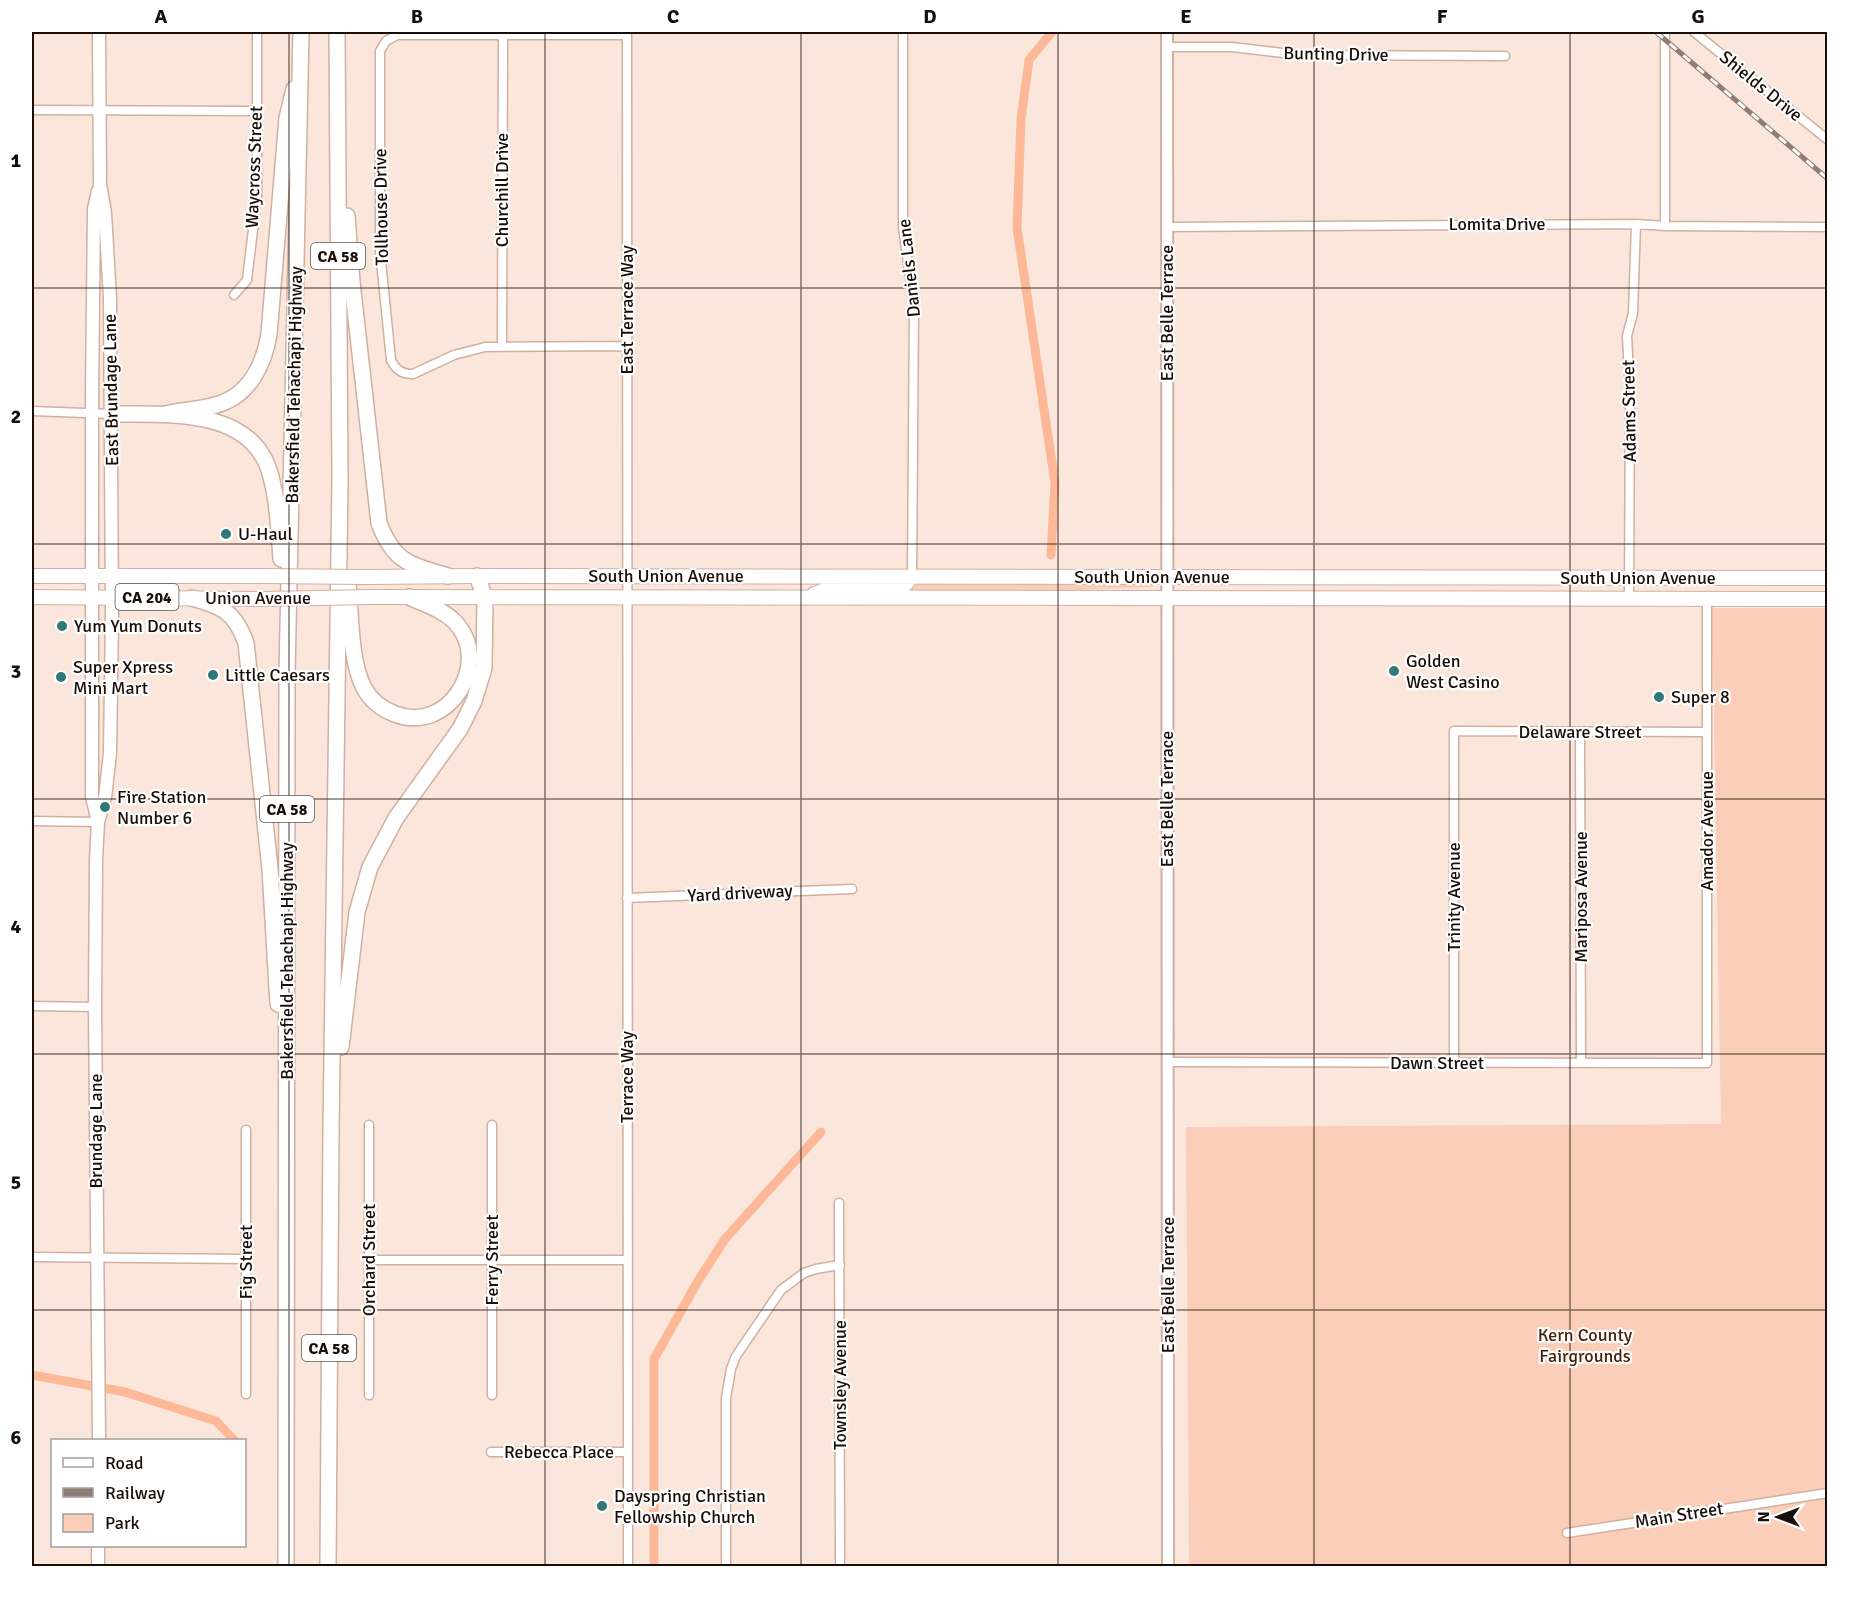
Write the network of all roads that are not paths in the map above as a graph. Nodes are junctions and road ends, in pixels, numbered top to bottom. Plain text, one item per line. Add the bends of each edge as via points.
1 (99, 32) edge
2 (301, 32) edge
3 (337, 32) edge
4 (903, 32) edge
5 (1167, 32) edge
6 (1665, 32) edge
7 (1694, 32) edge
8 (627, 33) edge
9 (257, 34) dead end
10 (502, 35) junction
11 (1167, 47) junction
12 (1505, 56) dead end
13 (301, 62) junction
14 (337, 79) junction
15 (32, 110) edge
16 (99, 111) junction
17 (257, 111) junction
18 (1827, 140) edge
19 (99, 184) junction
20 (1636, 224) junction
21 (1665, 226) junction
22 (1167, 227) junction
23 (1827, 227) edge
24 (234, 295) dead end
25 (502, 346) junction
26 (627, 346) junction
27 (32, 411) edge
28 (92, 413) junction
29 (111, 414) junction
30 (165, 414) junction
31 (340, 480) junction
32 (32, 576) edge
33 (93, 576) junction
34 (112, 576) junction
35 (448, 576) junction
36 (477, 576) junction
37 (912, 576) junction
38 (1167, 577) junction
39 (1629, 578) junction
40 (1827, 578) edge
41 (627, 587) junction
42 (32, 597) edge
43 (93, 597) junction
44 (112, 597) junction
45 (409, 597) junction
46 (485, 597) junction
47 (192, 598) junction
48 (807, 598) junction
49 (1167, 598) junction
50 (1629, 599) junction
51 (1707, 599) junction
52 (1827, 599) edge
53 (287, 673) junction
54 (1454, 731) joint
55 (1580, 732) junction
56 (1707, 732) junction
57 (32, 821) edge
58 (98, 822) junction
59 (852, 889) dead end
60 (627, 898) junction
61 (32, 1006) edge
62 (95, 1006) junction
63 (1167, 1062) junction
64 (1454, 1063) junction
65 (1581, 1063) junction
66 (1707, 1063) joint
67 (286, 1124) junction
68 (369, 1125) dead end
69 (492, 1125) dead end
70 (246, 1130) dead end
71 (331, 1130) junction
72 (839, 1203) dead end
73 (32, 1257) edge
74 (97, 1257) junction
75 (246, 1259) junction
76 (369, 1260) junction
77 (492, 1260) junction
78 (627, 1260) junction
79 (840, 1265) junction
80 (246, 1394) dead end
81 (369, 1395) dead end
82 (492, 1395) dead end
83 (99, 1439) edge
84 (491, 1452) dead end
85 (628, 1452) junction
86 (1827, 1493) edge
87 (1567, 1533) dead end
88 (99, 1547) edge
89 (98, 1566) edge
90 (286, 1566) edge
91 (328, 1566) edge
92 (628, 1566) edge
93 (726, 1566) edge
94 (840, 1566) edge
95 (1168, 1566) edge

1 - 16 main road, East Brundage Lane
2 - 13 highway, Bakersfield Tehachapi Highway / CA 58
3 - 14 highway, CA 58
4 - 37 street, Daniels Lane via 903,228 915,306
5 - 11 street, East Belle Terrace
6 - 21 street
7 - 18 street, Shields Drive
8 - 10 street
8 - 26 street, East Terrace Way
9 - 17 street, Waycross Street
10 - 25 street, Churchill Drive
10 - 25 street, Tollhouse Drive via 397,35 386,41 380,51 380,267 391,360 399,371 413,374 471,350
11 - 12 street, Bunting Drive via 1232,47 1300,55
11 - 22 street, East Belle Terrace
13 - 30 highway via 287,118 269,334 261,366 244,388 227,401
13 - 53 highway, Bakersfield Tehachapi Highway / CA 58
14 - 31 highway, CA 58
14 - 35 highway via 352,282 379,523 397,555 420,568
15 - 16 street
16 - 17 street
16 - 19 main road, East Brundage Lane
17 - 24 street, Waycross Street via 256,196 247,280
19 - 28 main road, East Brundage Lane via 94,221
19 - 29 main road, East Brundage Lane via 109,277
20 - 21 street, Lomita Drive
20 - 22 street, Lomita Drive
20 - 39 street, Adams Street via 1633,313 1627,336
21 - 23 street, Lomita Drive
22 - 38 street, East Belle Terrace
25 - 26 street
26 - 41 street, East Terrace Way
27 - 28 street
28 - 29 street
28 - 33 main road, East Brundage Lane
29 - 30 highway
29 - 34 main road, East Brundage Lane
30 - 53 highway via 202,418 229,427 248,440 265,462 279,526
31 - 45 highway via 358,674 365,690 382,708 399,716 426,717 445,708 460,692 469,672 468,650 454,622
31 - 71 highway, CA 58
32 - 33 main road, Union Avenue / CA 204
33 - 34 main road, Union Avenue / CA 204
33 - 43 main road, East Brundage Lane
34 - 35 main road, Union Avenue / CA 204, bridge
34 - 44 main road, East Brundage Lane
35 - 36 main road, Union Avenue / CA 204
36 - 41 main road, South Union Avenue
36 - 46 highway
37 - 38 main road, South Union Avenue
37 - 41 main road, South Union Avenue
37 - 48 main road via 900,586 831,588
38 - 39 main road, South Union Avenue
38 - 49 street, East Belle Terrace
39 - 40 main road, South Union Avenue
39 - 50 street, Adams Street
41 - 46 main road, South Union Avenue
41 - 48 main road, South Union Avenue
41 - 60 street, Terrace Way
42 - 43 main road, Union Avenue / CA 204
43 - 44 main road, Union Avenue / CA 204
43 - 58 main road, Brundage Lane via 92,797
44 - 47 main road, Union Avenue / CA 204
44 - 58 main road, Brundage Lane via 110,753
45 - 46 main road, Union Avenue
45 - 47 main road, Union Avenue / CA 204, bridge
46 - 71 highway via 484,668 474,701 460,729 391,826 363,889
47 - 67 highway via 226,611 242,631 248,652 270,869
48 - 49 main road, South Union Avenue
49 - 50 main road, South Union Avenue
49 - 63 street, East Belle Terrace
50 - 51 main road, South Union Avenue
51 - 52 main road, South Union Avenue
51 - 56 street, Amador Avenue
53 - 67 highway, Bakersfield Tehachapi Highway / CA 58
54 - 55 street, Delaware Street
54 - 64 street, Trinity Avenue
55 - 56 street, Delaware Street
55 - 65 street, Mariposa Avenue
56 - 66 street, Amador Avenue
57 - 58 street
58 - 62 main road, Brundage Lane
59 - 60 street, Yard driveway
60 - 78 street, Terrace Way
61 - 62 street
62 - 74 main road, Brundage Lane
63 - 64 street, Dawn Street
63 - 95 street, East Belle Terrace
64 - 65 street, Dawn Street
65 - 66 street, Dawn Street
67 - 90 highway, Bakersfield Tehachapi Highway / CA 58
68 - 76 street, Orchard Street
69 - 77 street, Ferry Street
70 - 75 street, Fig Street
71 - 91 highway, CA 58
72 - 79 street, Townsley Avenue
73 - 74 street
74 - 75 street
74 - 83 main road, Brundage Lane
75 - 80 street, Fig Street
76 - 77 street
76 - 81 street, Orchard Street
77 - 78 street
77 - 82 street, Ferry Street
78 - 85 street, Terrace Way
79 - 93 street via 804,1273 781,1290 731,1369 726,1398
79 - 94 street, Townsley Avenue
84 - 85 street, Rebecca Place
85 - 92 street, Terrace Way
86 - 87 street, Main Street
88 - 89 main road

